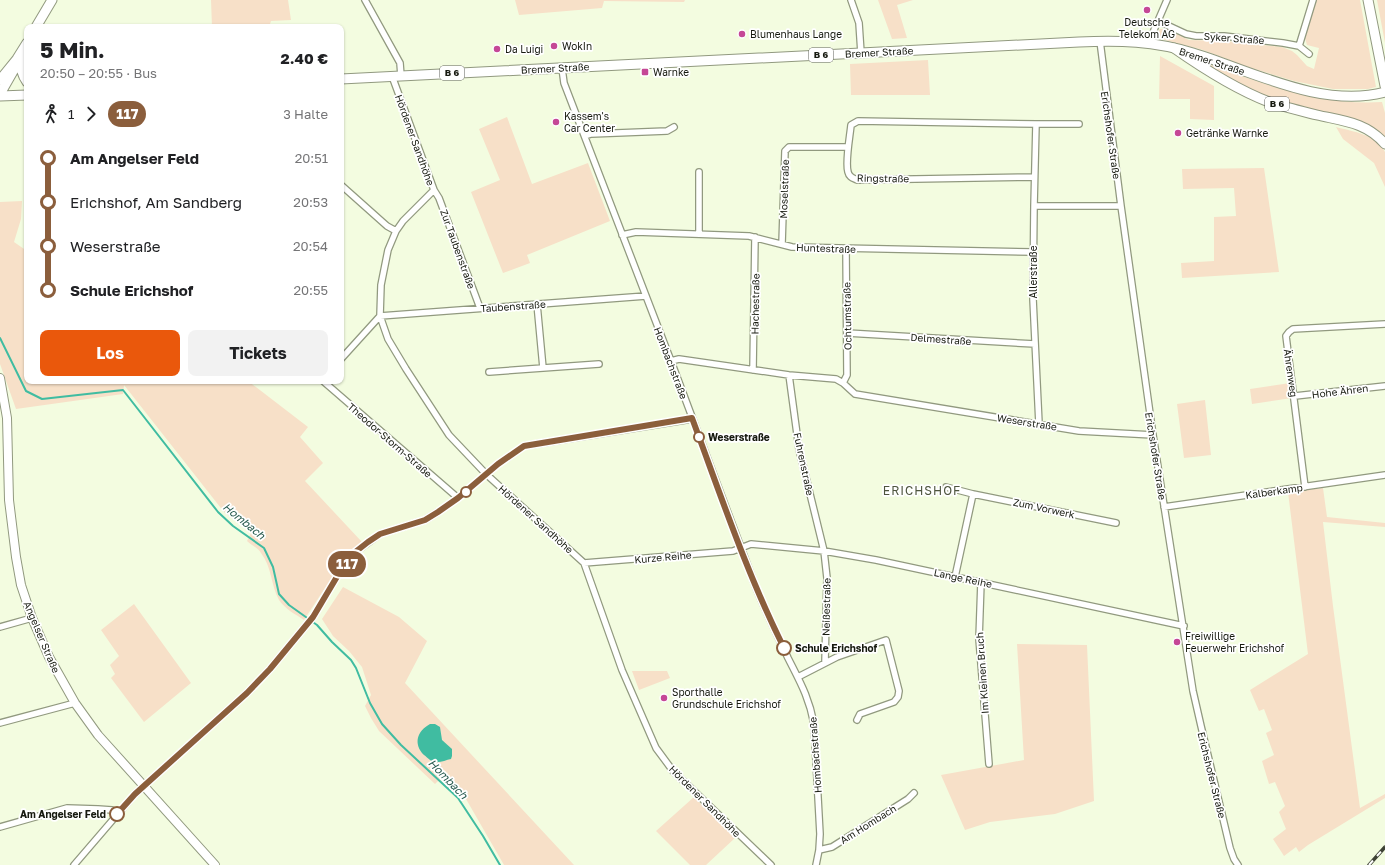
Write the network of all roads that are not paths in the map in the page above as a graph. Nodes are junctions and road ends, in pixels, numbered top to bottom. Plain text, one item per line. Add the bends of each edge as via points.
1 (52, 0) edge
2 (365, 0) edge
3 (851, 0) edge
4 (1167, 0) edge
5 (1313, 0) edge
6 (1368, 0) edge
7 (1158, 21) junction
8 (38, 24) edge
9 (1100, 41) junction
10 (1151, 43) junction
11 (1299, 46) junction
12 (24, 48) edge
13 (1174, 48) junction
14 (861, 53) junction
15 (1309, 54) dead end
16 (19, 57) junction
17 (562, 68) junction
18 (396, 76) junction
19 (24, 78) edge
20 (344, 79) edge
21 (0, 80) edge
22 (1385, 86) edge
23 (1381, 93) edge
24 (0, 95) edge
25 (24, 95) edge
26 (1036, 124) junction
27 (1079, 124) dead end
28 (674, 127) dead end
29 (585, 136) junction
30 (1385, 144) edge
31 (848, 147) junction
32 (699, 172) dead end
33 (1034, 177) junction
34 (344, 188) edge
35 (434, 190) junction
36 (1034, 206) junction
37 (1121, 206) junction
38 (396, 231) junction
39 (699, 234) junction
40 (622, 235) junction
41 (756, 237) junction
42 (782, 244) junction
43 (846, 248) junction
44 (1033, 252) junction
45 (646, 296) junction
46 (537, 304) junction
47 (480, 308) junction
48 (380, 316) junction
49 (1385, 324) edge
50 (847, 333) junction
51 (1035, 344) junction
52 (344, 356) edge
53 (671, 361) junction
54 (599, 364) dead end
55 (543, 368) junction
56 (753, 370) junction
57 (489, 372) dead end
58 (789, 375) junction
59 (0, 378) edge
60 (843, 383) junction
61 (326, 384) edge
62 (1385, 386) edge
63 (1295, 396) junction
64 (692, 418) junction
65 (1038, 424) junction
66 (1153, 435) junction
67 (4, 438) edge
68 (486, 474) junction
69 (1385, 475) edge
70 (946, 487) dead end
71 (1305, 487) junction
72 (973, 494) junction
73 (458, 498) junction
74 (1164, 507) junction
75 (1116, 523) dead end
76 (740, 548) junction
77 (824, 551) junction
78 (584, 563) junction
79 (955, 576) junction
80 (981, 582) junction
81 (32, 618) junction
82 (1184, 626) junction
83 (0, 627) edge
84 (825, 662) junction
85 (798, 677) junction
86 (75, 703) junction
87 (857, 720) dead end
88 (0, 723) edge
89 (989, 764) dead end
90 (144, 786) junction
91 (914, 793) dead end
92 (117, 814) junction
93 (0, 827) edge
94 (819, 850) junction
95 (74, 865) edge
96 (215, 865) edge
97 (771, 865) edge
98 (816, 865) edge
99 (1238, 865) edge

1 - 8 main road
2 - 18 street, Hördener Sandhöhe via 400,63
3 - 14 street via 859,23
4 - 7 street
5 - 11 street
6 - 22 main road
7 - 10 street
7 - 11 street, Syker Straße via 1196,36 1258,39
9 - 10 main road, Bremer Straße / B 6
9 - 14 main road, Bremer Straße / B 6
9 - 37 street, Erichshofer Straße
10 - 13 main road, Bremer Straße / B 6
11 - 15 street, Syker Straße
12 - 16 main road
13 - 23 main road, Bremer Straße / B 6 via 1296,88 1338,95 1366,96
13 - 30 main road, B 6 via 1250,94 1317,115 1359,124
14 - 17 main road, Bremer Straße / B 6
16 - 19 main road
16 - 21 main road
16 - 24 main road
17 - 18 main road, Bremer Straße / B 6
17 - 29 street, Hombachstraße via 564,83
18 - 20 main road, Bremer Straße / B 6
18 - 35 street, Hördener Sandhöhe
24 - 25 main road
26 - 27 street, Ringstraße
26 - 31 street, Ringstraße via 858,121 851,125
26 - 33 street
28 - 29 street via 667,131
29 - 40 street, Hombachstraße
31 - 33 street, Ringstraße via 848,173 851,178 857,180
31 - 42 street, Moselstraße via 789,147 785,151
32 - 39 street
33 - 36 street
34 - 38 street via 386,226
35 - 38 street, Hördener Sandhöhe
35 - 47 street, Zur Taubenstraße
36 - 37 street
36 - 44 street, Allerstraße
37 - 66 street, Erichshofer Straße
38 - 48 street, Hördener Sandhöhe via 388,250 381,285
39 - 40 street, Huntestraße via 636,232
39 - 41 street, Huntestraße
40 - 45 street, Hombachstraße
41 - 42 street, Huntestraße
41 - 56 street, Hachestraße
42 - 43 street, Huntestraße via 792,247
43 - 44 street, Huntestraße
43 - 50 street, Ochtumstraße
44 - 51 street, Allerstraße via 1032,299
45 - 46 street, Taubenstraße
45 - 53 street, Hombachstraße
46 - 47 street, Taubenstraße
46 - 55 street
47 - 48 street, Taubenstraße
48 - 52 street
48 - 68 street, Hördener Sandhöhe via 388,339 445,428 457,445
49 - 63 street, Ährenweg via 1293,329 1289,332 1286,336
50 - 51 street, Delmestraße
50 - 60 street, Ochtumstraße via 847,375
51 - 65 street, Allerstraße
53 - 56 street, Weserstraße via 679,359
53 - 64 street, Hombachstraße
54 - 55 street
55 - 57 street
56 - 58 street, Weserstraße
58 - 60 street, Weserstraße via 836,379
58 - 77 street, Fuhrenstraße via 799,449
59 - 67 main road, Angelser Straße via 5,404
60 - 65 street, Weserstraße via 855,394
61 - 73 street, Theodor-Storm-Straße
62 - 63 street, Hohe Ähren
63 - 71 street, Ährenweg
64 - 68 street via 524,446
64 - 76 street, Hombachstraße
65 - 66 street, Weserstraße via 1079,431
66 - 74 street, Erichshofer Straße
67 - 81 main road, Angelser Straße via 14,549 21,585
68 - 73 street
68 - 78 street, Hördener Sandhöhe
69 - 71 street, Kalberkamp
70 - 72 street, Zum Vorwerk
71 - 74 street, Kalberkamp
72 - 75 street, Zum Vorwerk
72 - 79 street
73 - 90 street via 425,520 380,534 354,553 313,617 275,664 247,693
74 - 82 street, Erichshofer Straße
76 - 77 street, Lange Reihe via 751,544
76 - 78 street, Kurze Reihe via 733,551
76 - 85 street, Hombachstraße via 769,618
77 - 79 street, Lange Reihe
77 - 84 street, Neißestraße via 827,578
78 - 97 street, Hördener Sandhöhe via 622,670 656,748 673,771
79 - 80 street, Lange Reihe
80 - 82 street, Lange Reihe
80 - 89 street, Im Kleinen Bruch via 979,639
81 - 83 street
81 - 86 main road, Angelser Straße via 49,657
82 - 99 street, Erichshofer Straße via 1201,726 1230,848
84 - 85 street
84 - 87 street via 886,640 899,690 898,697 894,702 860,714
85 - 94 street, Hombachstraße via 811,708 814,724
86 - 88 street
86 - 90 main road, Angelser Straße via 98,735
90 - 92 street
90 - 96 main road, Angelser Straße
91 - 94 street, Am Hombach via 832,847
92 - 93 street via 112,810 98,808 67,808
92 - 95 street
94 - 98 street, Hombachstraße

